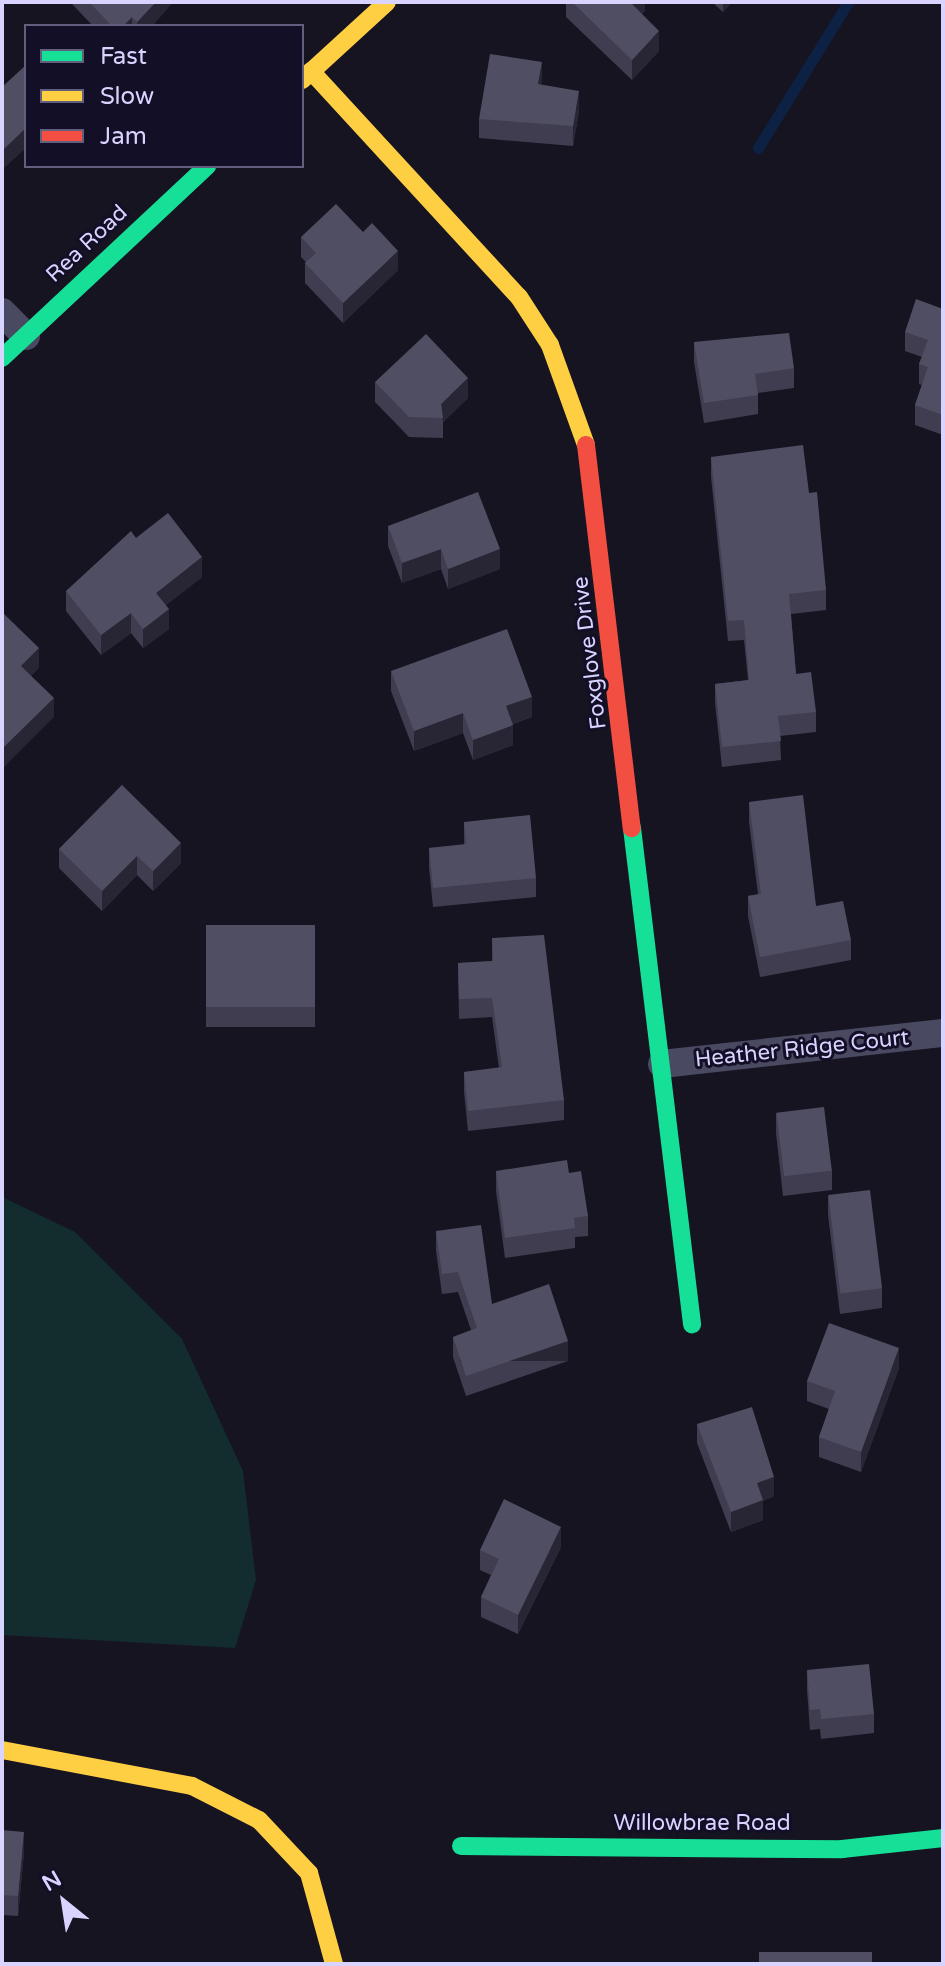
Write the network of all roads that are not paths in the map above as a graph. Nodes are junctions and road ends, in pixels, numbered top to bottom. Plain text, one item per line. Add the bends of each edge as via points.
1 (387, 2) edge
2 (307, 76) edge
3 (205, 168) edge
4 (2, 312) edge
5 (26, 336) junction
6 (2, 358) edge
7 (943, 1033) edge
8 (662, 1064) junction
9 (692, 1324) dead end
10 (2, 1750) edge
11 (943, 1838) edge
12 (461, 1846) dead end
13 (334, 1964) edge

1 - 2 street
2 - 8 street, Foxglove Drive via 519,297 574,396 596,502
3 - 5 street, Rea Road
4 - 5 street
5 - 6 street, Rea Road
7 - 8 street, Heather Ridge Court
8 - 9 street, Foxglove Drive
10 - 13 street via 192,1786 259,1820 293,1851 320,1894
11 - 12 street, Willowbrae Road via 842,1849

